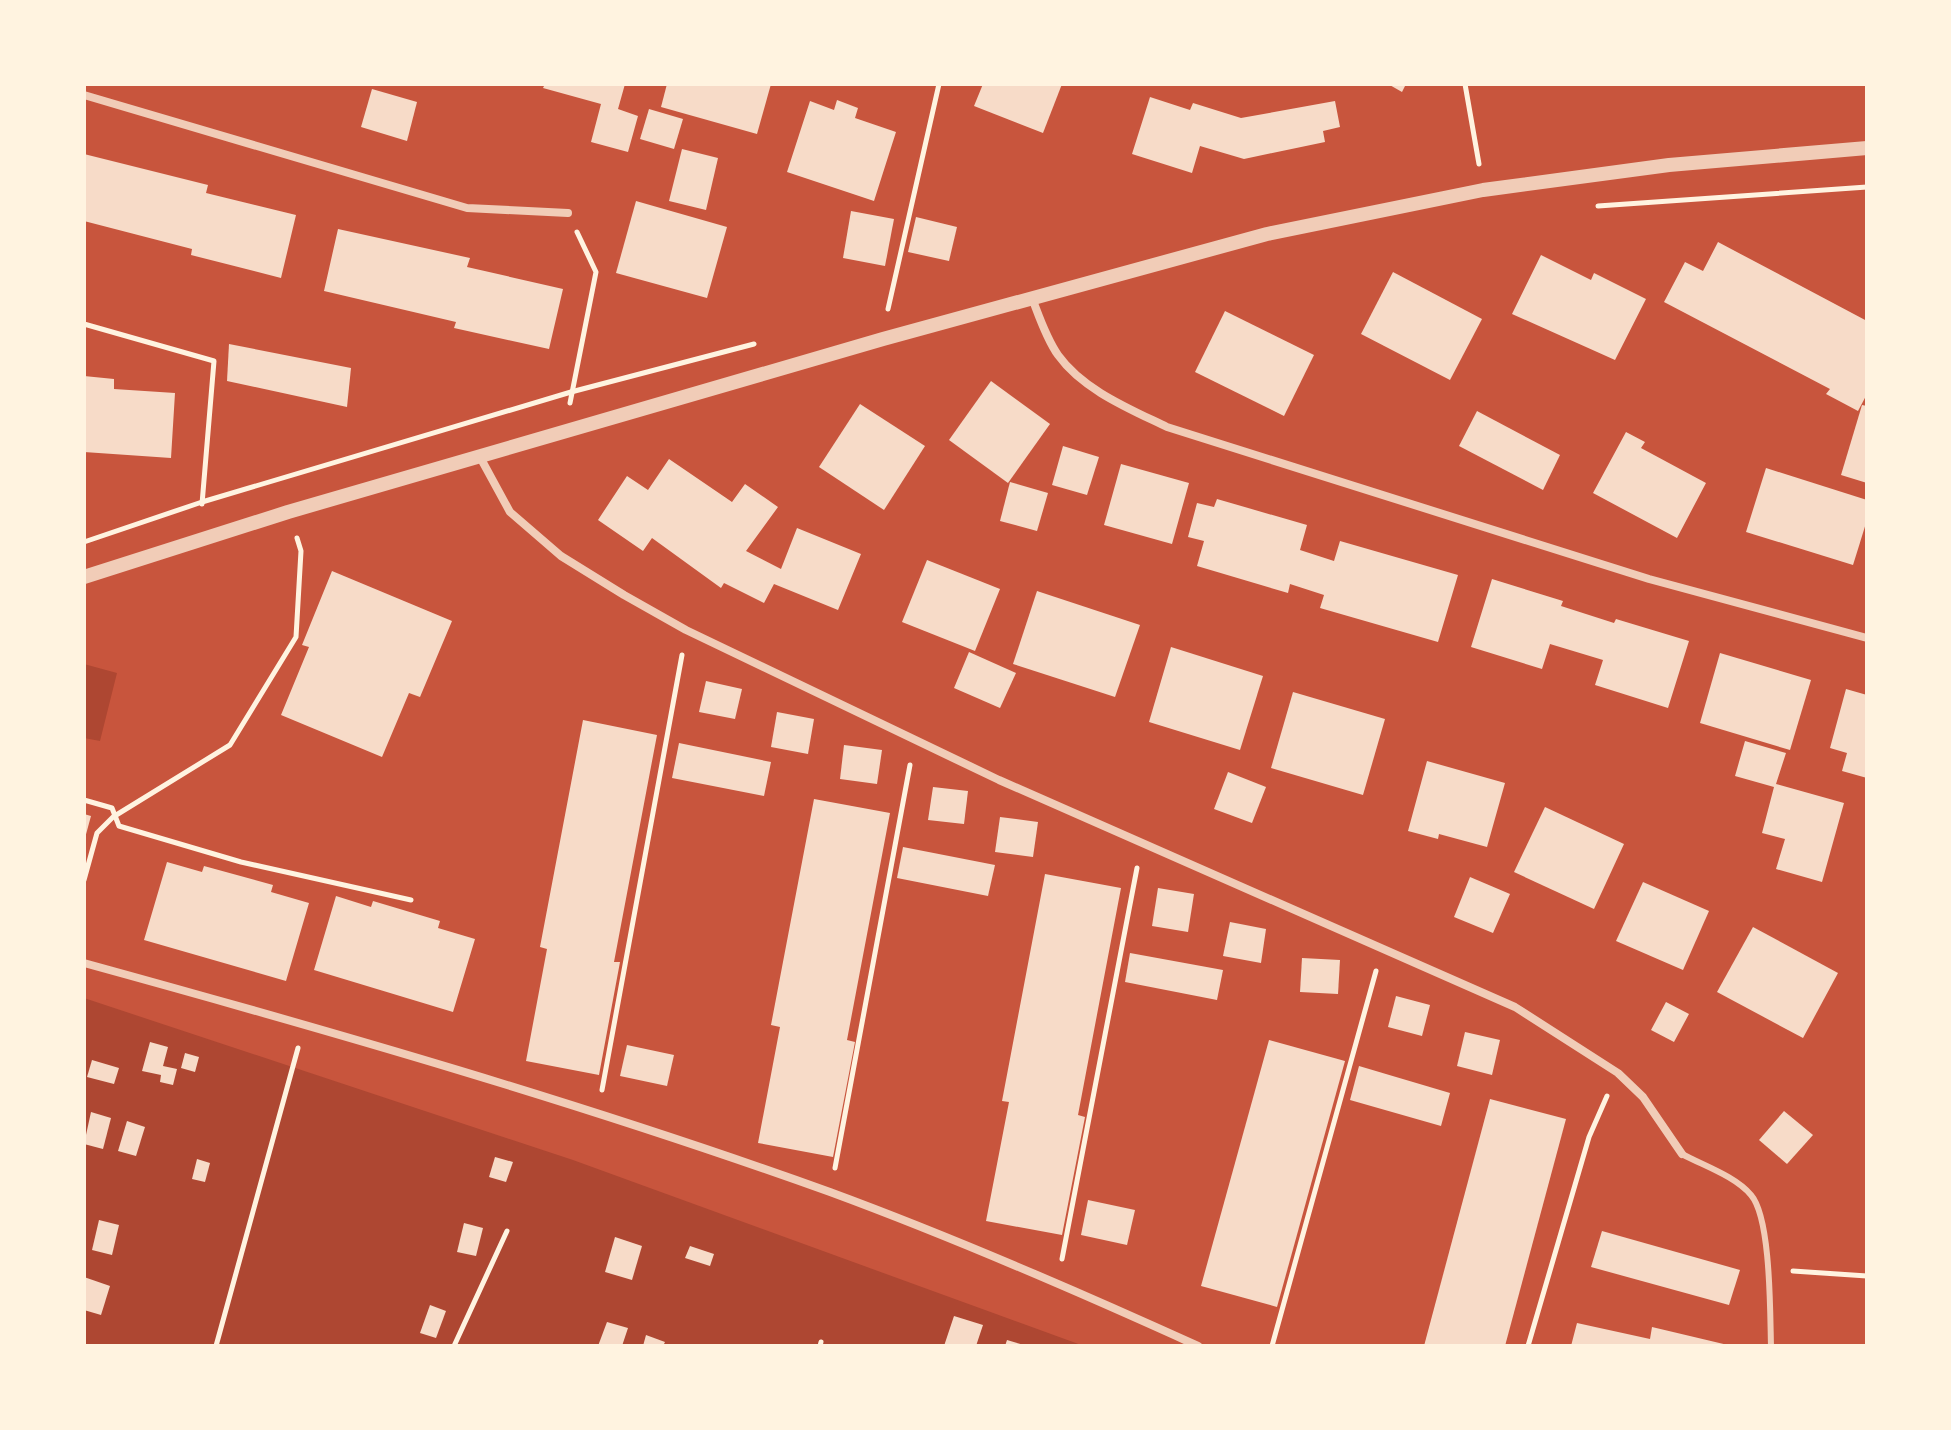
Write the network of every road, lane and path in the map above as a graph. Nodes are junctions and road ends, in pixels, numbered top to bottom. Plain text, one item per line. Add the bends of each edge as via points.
1 (939, 84) edge
2 (1465, 84) edge
3 (84, 95) edge
4 (1867, 148) edge
5 (1867, 187) edge
6 (1483, 190) junction
7 (1597, 206) dead end
8 (568, 213) joint
9 (1032, 298) junction
10 (84, 324) edge
11 (883, 339) junction
12 (571, 392) dead end
13 (480, 457) junction
14 (288, 512) junction
15 (313, 537) dead end
16 (199, 539) junction
17 (298, 542) junction
18 (282, 546) dead end
19 (84, 577) edge
20 (686, 630) junction
21 (1867, 638) edge
22 (914, 740) junction
23 (84, 800) edge
24 (113, 817) junction
25 (1142, 844) junction
26 (84, 880) edge
27 (411, 900) dead end
28 (1383, 947) junction
29 (84, 963) edge
30 (304, 1024) junction
31 (1618, 1073) junction
32 (598, 1114) junction
33 (1682, 1154) joint
34 (831, 1193) junction
35 (507, 1231) dead end
36 (1768, 1270) junction
37 (1867, 1276) edge
38 (1058, 1282) junction
39 (216, 1346) edge
40 (454, 1346) edge
41 (1198, 1346) edge
42 (1272, 1346) edge
43 (1528, 1346) edge
44 (1771, 1346) edge

1 - 11 path
2 - 6 path
3 - 8 street via 467,208
4 - 6 street via 1669,165
5 - 7 path
6 - 9 street via 1267,234
8 - 12 path via 596,272
9 - 11 street
9 - 21 street via 1058,355 1076,373 1114,401 1167,427 1649,579
10 - 16 path via 214,361
11 - 13 street
13 - 14 street
13 - 20 street via 510,512 561,556
14 - 16 street
14 - 17 path
15 - 17 path
16 - 19 street
17 - 18 path
17 - 24 path via 296,637 230,745
20 - 22 street
20 - 32 path
22 - 25 street
22 - 34 path
23 - 24 path via 112,808
24 - 26 path via 97,833
24 - 27 path via 119,826 241,862
25 - 28 street
25 - 38 path
28 - 31 street via 1515,1007
28 - 42 path
29 - 30 street
30 - 32 street
30 - 39 path
31 - 33 street via 1643,1097
31 - 43 path via 1589,1137
32 - 34 street
33 - 36 lane via 1750,1194 1760,1209
34 - 38 street
35 - 40 path
36 - 37 path
36 - 44 lane
38 - 41 street

